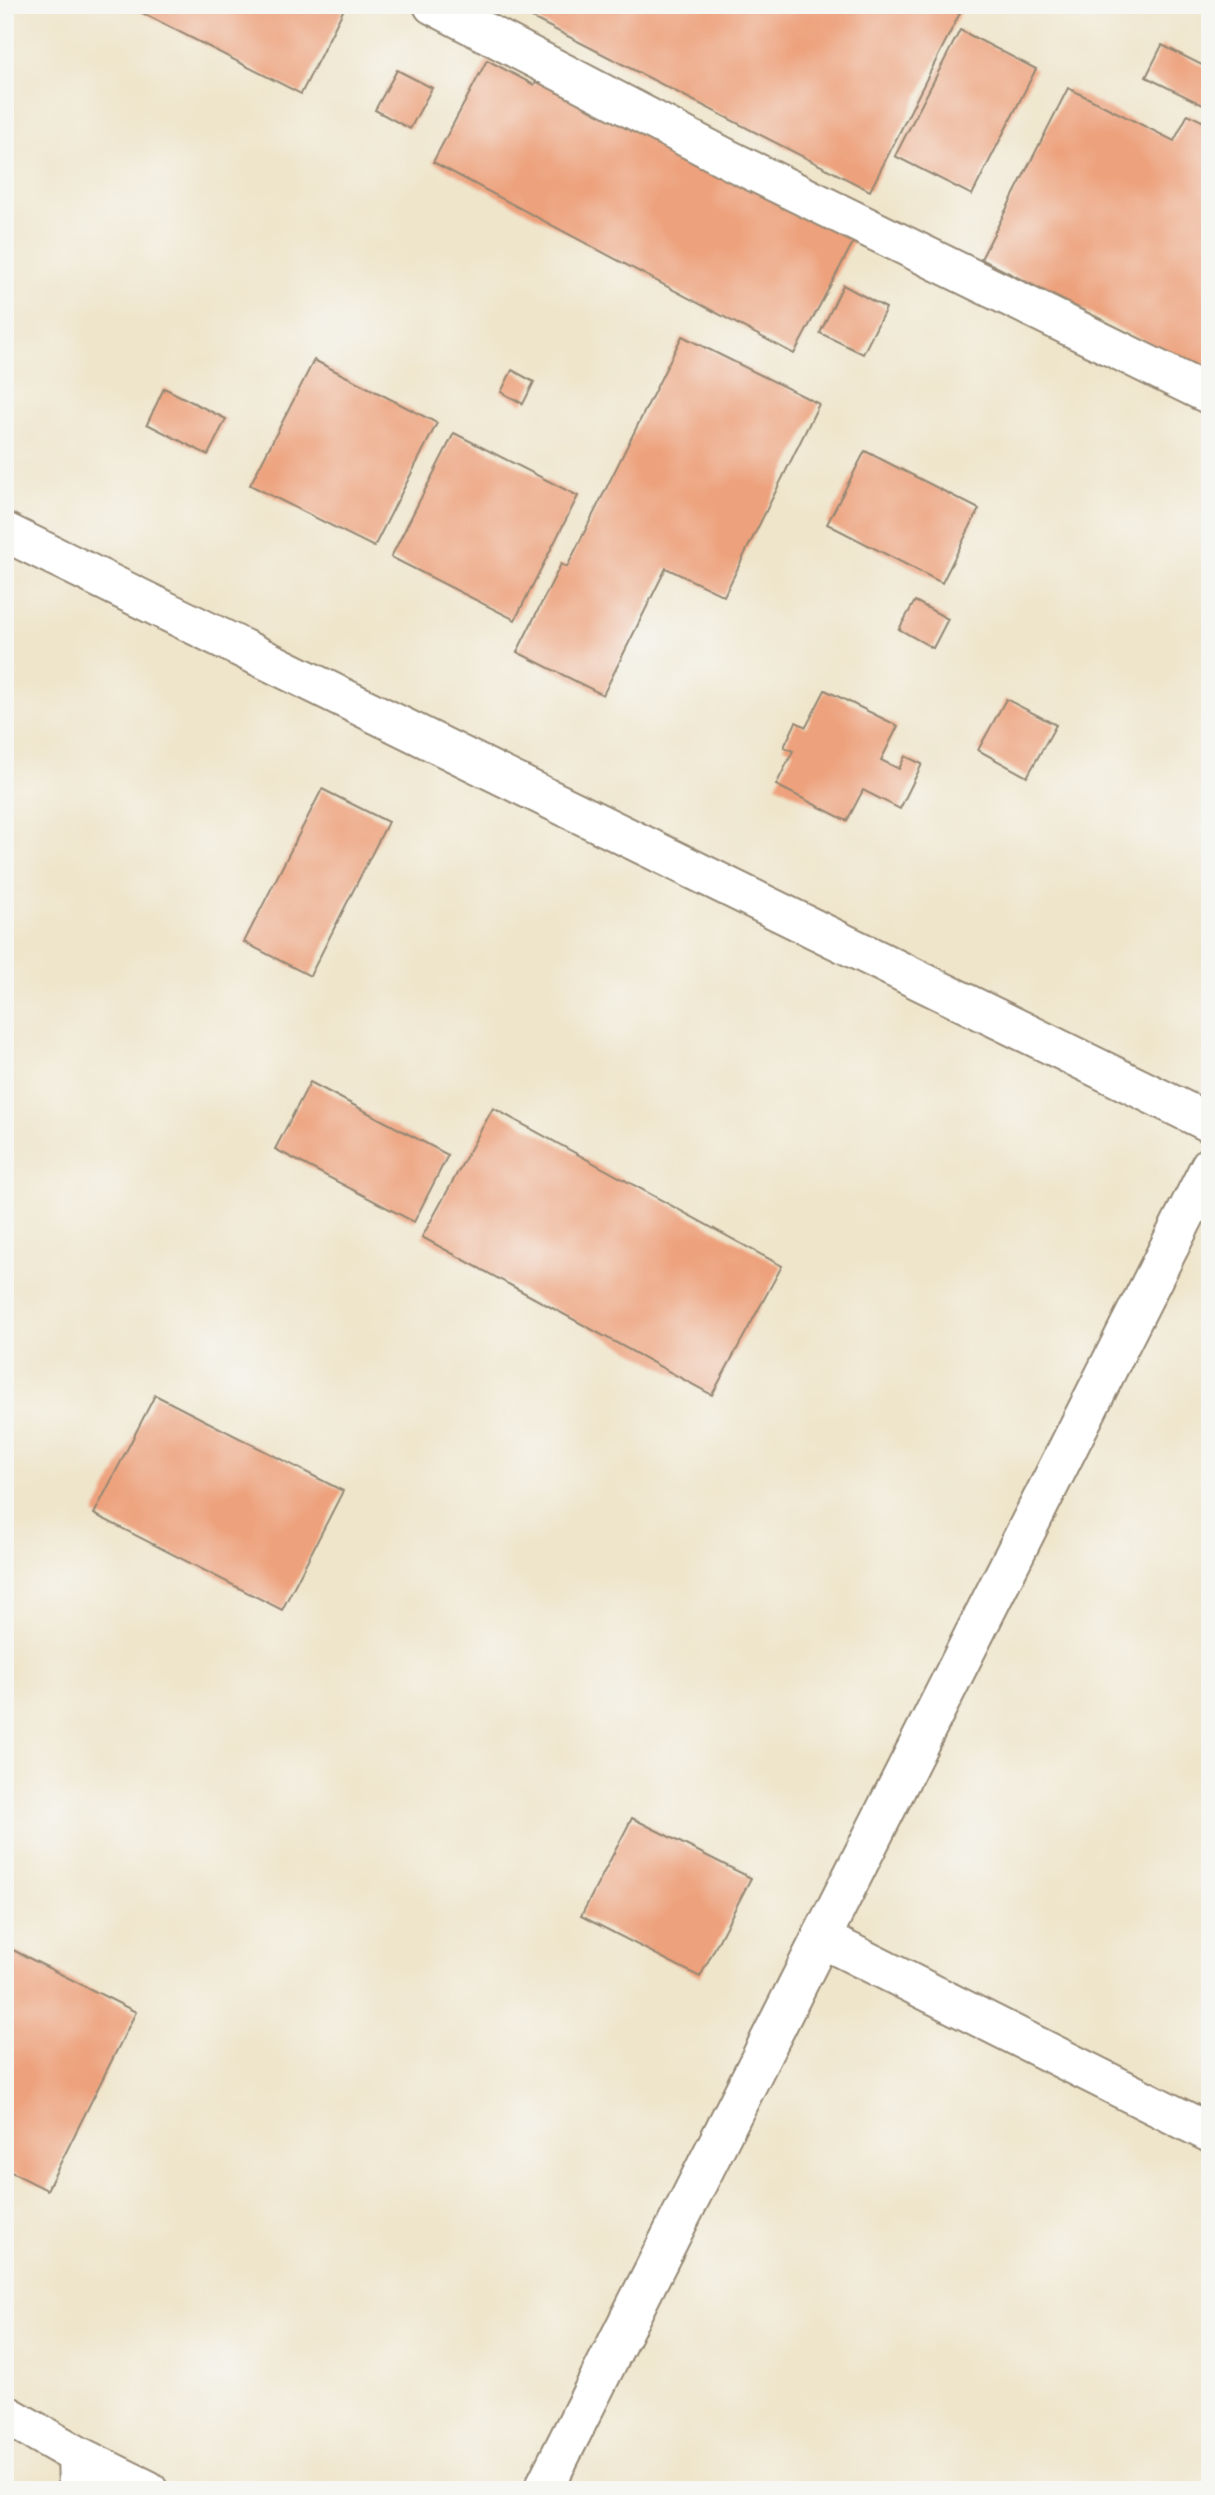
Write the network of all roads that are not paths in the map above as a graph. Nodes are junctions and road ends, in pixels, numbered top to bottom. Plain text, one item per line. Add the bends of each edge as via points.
1 (433, 5) edge
2 (1210, 395) edge
3 (5, 532) edge
4 (1210, 1123) edge
5 (1210, 1166) edge
6 (821, 1938) junction
7 (1210, 2133) edge
8 (5, 2414) edge
9 (77, 2472) edge
10 (148, 2490) edge
11 (543, 2490) edge

1 - 2 street via 730,160
3 - 4 street
5 - 6 street
6 - 7 street
6 - 11 street
8 - 9 street
9 - 10 street

